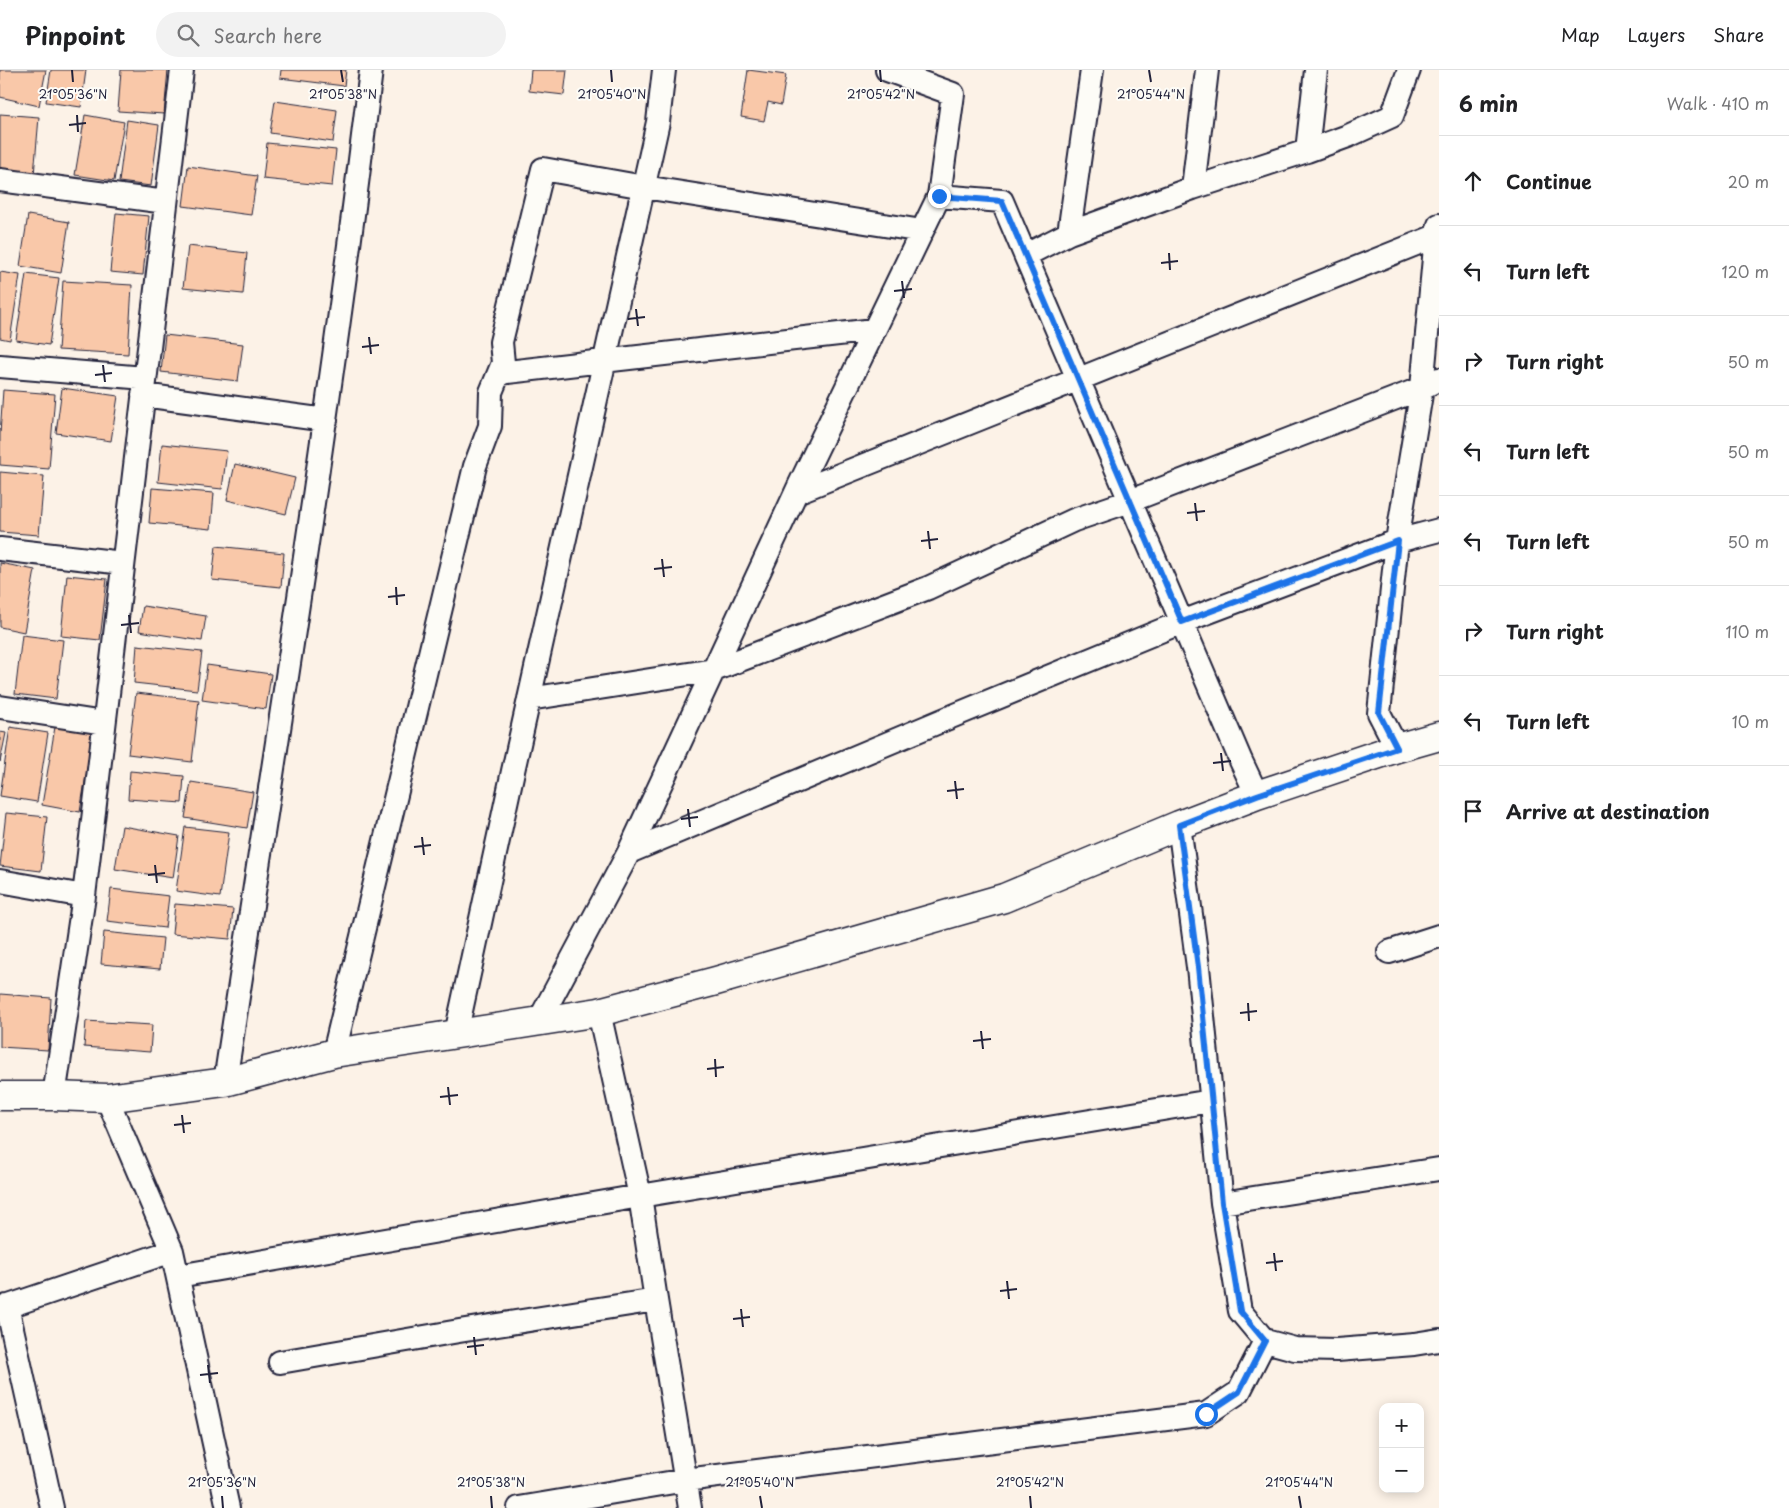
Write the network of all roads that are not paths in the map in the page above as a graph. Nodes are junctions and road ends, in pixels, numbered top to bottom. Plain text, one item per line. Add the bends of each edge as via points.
1 (182, 70) edge
2 (371, 70) edge
3 (664, 70) edge
4 (887, 70) edge
5 (1092, 70) edge
6 (1207, 70) edge
7 (1316, 70) edge
8 (1409, 70) edge
9 (1307, 151) junction
10 (0, 180) edge
11 (644, 187) junction
12 (1193, 188) junction
13 (939, 196) junction
14 (166, 202) junction
15 (922, 231) junction
16 (1437, 231) edge
17 (1069, 233) junction
18 (1026, 255) junction
19 (874, 330) junction
20 (605, 362) junction
21 (0, 366) edge
22 (499, 373) junction
23 (1078, 380) junction
24 (1431, 383) edge
25 (144, 386) junction
26 (326, 420) junction
27 (797, 492) junction
28 (1130, 501) junction
29 (1439, 530) edge
30 (1398, 541) junction
31 (0, 549) edge
32 (124, 563) junction
33 (1182, 622) junction
34 (714, 670) junction
35 (529, 698) junction
36 (0, 707) edge
37 (104, 723) junction
38 (1439, 736) edge
39 (1397, 748) junction
40 (1257, 795) junction
41 (1179, 825) junction
42 (629, 852) junction
43 (0, 881) edge
44 (84, 896) junction
45 (1439, 936) edge
46 (1389, 952) dead end
47 (599, 1012) junction
48 (539, 1021) junction
49 (456, 1034) junction
50 (334, 1053) junction
51 (225, 1082) junction
52 (0, 1096) edge
53 (54, 1096) junction
54 (106, 1098) junction
55 (1212, 1102) junction
56 (1439, 1169) edge
57 (640, 1196) junction
58 (1222, 1203) junction
59 (172, 1251) junction
60 (178, 1276) junction
61 (656, 1300) junction
62 (3, 1308) edge
63 (1439, 1340) edge
64 (1265, 1341) junction
65 (280, 1362) dead end
66 (686, 1480) junction
67 (52, 1508) edge
68 (228, 1508) edge
69 (519, 1508) edge
70 (690, 1508) edge

1 - 14 street
2 - 26 street
3 - 11 street via 658,122
4 - 13 street via 953,94
5 - 17 street
6 - 12 street
7 - 9 street
8 - 9 street via 1392,116
9 - 12 street
10 - 14 street
11 - 15 street
11 - 20 street
11 - 22 street via 543,169 501,342 503,363
12 - 17 street
13 - 15 street
13 - 18 street via 1002,201
14 - 25 street
15 - 19 street
16 - 23 street
16 - 24 street
17 - 18 street
18 - 23 street
19 - 20 street
19 - 27 street
20 - 22 street
20 - 35 street
21 - 25 street
22 - 50 street via 492,392 490,426 475,466
23 - 27 street
23 - 28 street
24 - 28 street
24 - 30 street
25 - 26 street
25 - 32 street
26 - 51 street
27 - 34 street
28 - 33 street
28 - 34 street via 1074,520 928,588
29 - 30 street
30 - 33 street
30 - 39 street via 1379,713
31 - 32 street
32 - 37 street
33 - 40 street
33 - 42 street
34 - 35 street
34 - 42 street
35 - 49 street
36 - 37 street
37 - 44 street
38 - 39 street
39 - 40 street
40 - 41 street
41 - 47 street via 1004,898 716,982
41 - 55 street
42 - 48 street
43 - 44 street
44 - 53 street
45 - 46 street
47 - 48 street
47 - 57 street
48 - 49 street
49 - 50 street
50 - 51 street
51 - 54 street
52 - 53 street
53 - 54 street
54 - 59 street
55 - 57 street
55 - 58 street
56 - 58 street
57 - 60 street
57 - 61 street
58 - 64 street via 1240,1311
59 - 60 street
59 - 62 street
60 - 68 street
61 - 65 street
61 - 66 street
62 - 67 street
63 - 64 street via 1337,1350 1295,1349
64 - 66 street via 1239,1392 1206,1414
66 - 69 street
66 - 70 street

